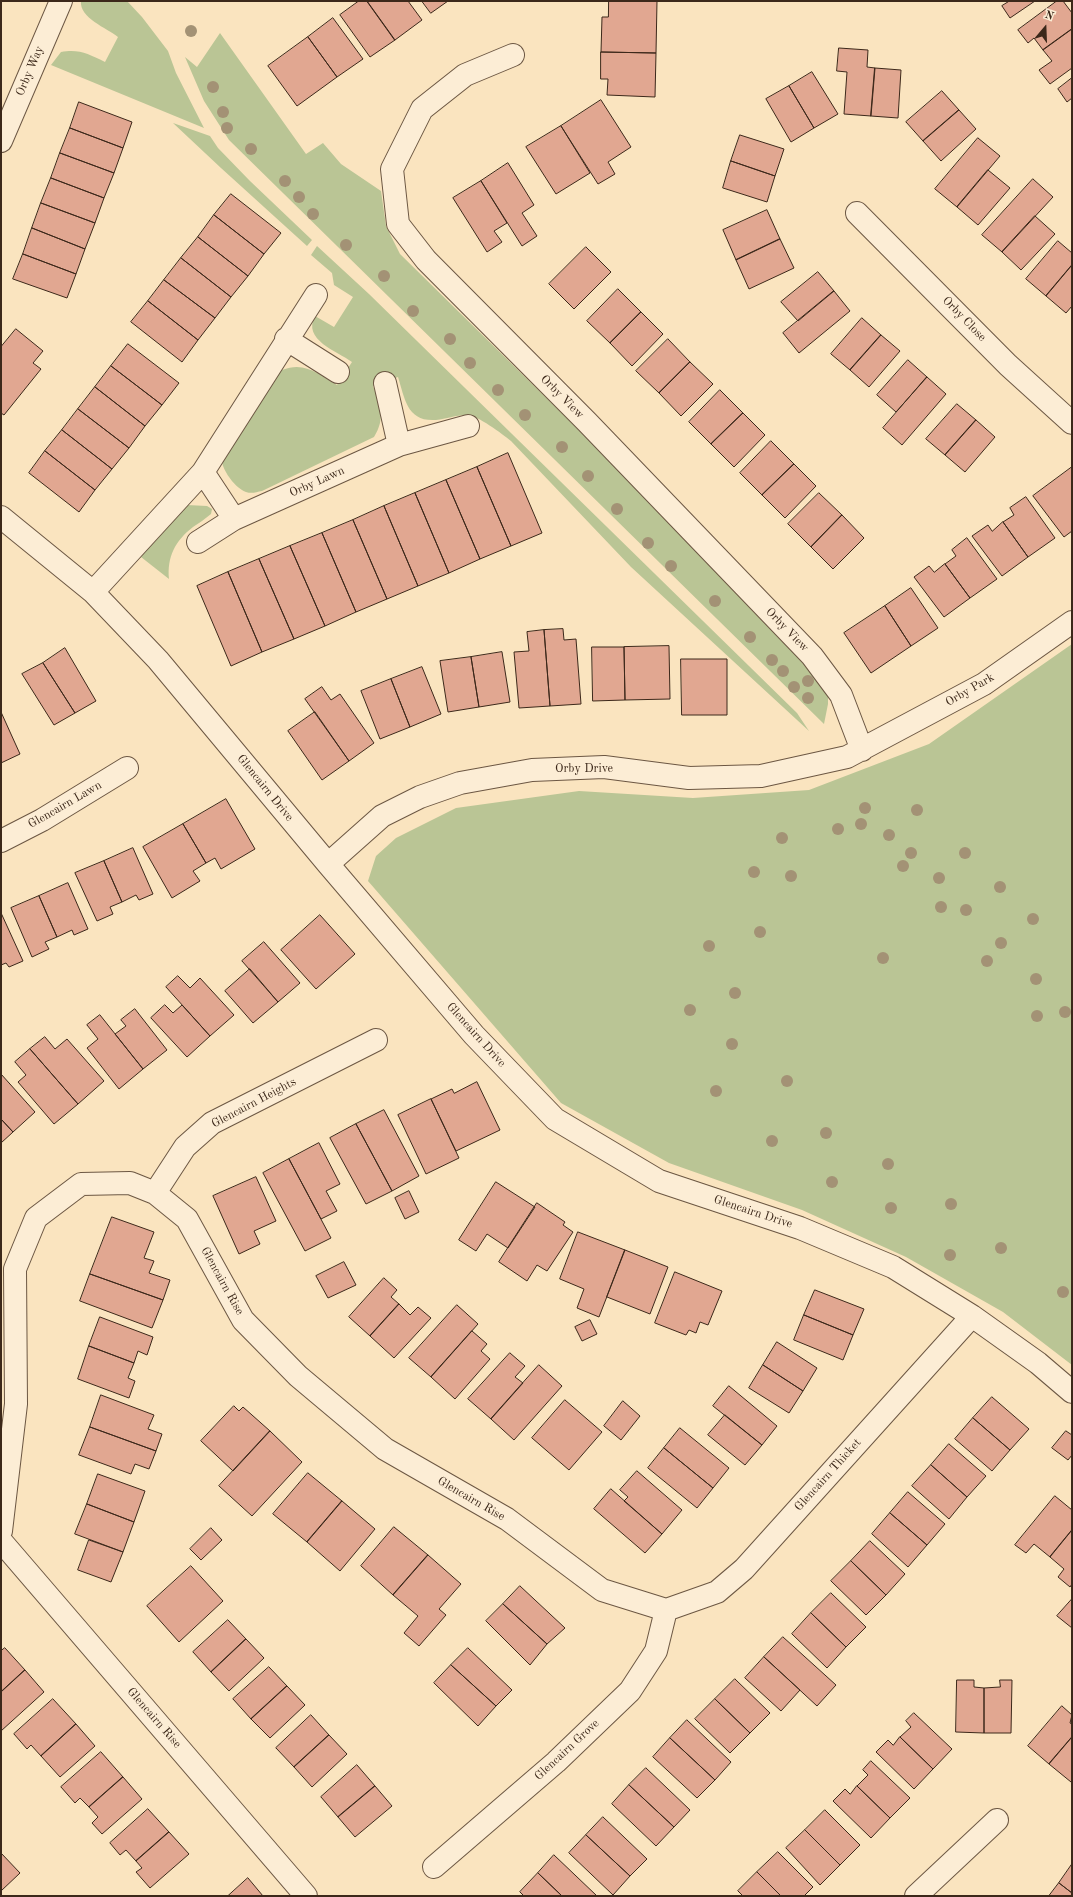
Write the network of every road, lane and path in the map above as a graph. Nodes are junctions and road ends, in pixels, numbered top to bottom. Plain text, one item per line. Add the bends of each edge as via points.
1 (61, 1) edge
2 (513, 54) dead end
3 (1, 141) edge
4 (857, 213) dead end
5 (316, 295) dead end
6 (286, 340) junction
7 (338, 372) dead end
8 (385, 383) dead end
9 (1072, 423) edge
10 (468, 426) dead end
11 (399, 445) junction
12 (203, 472) junction
13 (1, 516) edge
14 (234, 519) junction
15 (198, 542) dead end
16 (93, 592) junction
17 (1072, 622) edge
18 (862, 750) junction
19 (127, 768) dead end
20 (1, 841) edge
21 (328, 864) junction
22 (376, 1040) dead end
23 (155, 1193) junction
24 (972, 1316) junction
25 (1072, 1392) edge
26 (1, 1531) edge
27 (1, 1541) edge
28 (666, 1610) junction
29 (997, 1820) dead end
30 (434, 1867) dead end
31 (306, 1896) edge
32 (916, 1896) edge

1 - 3 street, Orby Way
2 - 18 street, Orby View via 465,75 422,109 392,169 398,224 426,260 812,656 841,695
4 - 9 street, Orby Close via 1008,365
5 - 6 street
6 - 7 street
6 - 12 street
8 - 11 street
10 - 11 street, Orby Lawn
11 - 14 street, Orby Lawn
12 - 14 street
12 - 16 street
13 - 16 street, Glencairn Drive
14 - 15 street, Orby Lawn
16 - 21 street, Glencairn Drive via 158,660
17 - 18 street, Orby Park via 984,684
18 - 21 street, Orby Drive via 847,758 761,776 689,778 604,767 532,770 460,783 420,796 382,816
19 - 20 street, Glencairn Lawn via 42,820
21 - 24 street, Glencairn Drive via 474,1035 555,1119 660,1181 800,1228 893,1267
22 - 23 street, Glencairn Heights via 212,1123 185,1147
23 - 26 street, Glencairn Rise via 130,1184 81,1184 36,1218 15,1268 16,1404
23 - 28 street, Glencairn Rise via 187,1219 243,1320 298,1376 384,1449 507,1519 602,1590
24 - 25 street, Glencairn Drive via 1038,1363
24 - 28 street, Glencairn Thicket via 744,1569 717,1592
27 - 31 street, Glencairn Rise
28 - 30 street, Glencairn Grove via 656,1651 630,1691 556,1762
29 - 32 street

